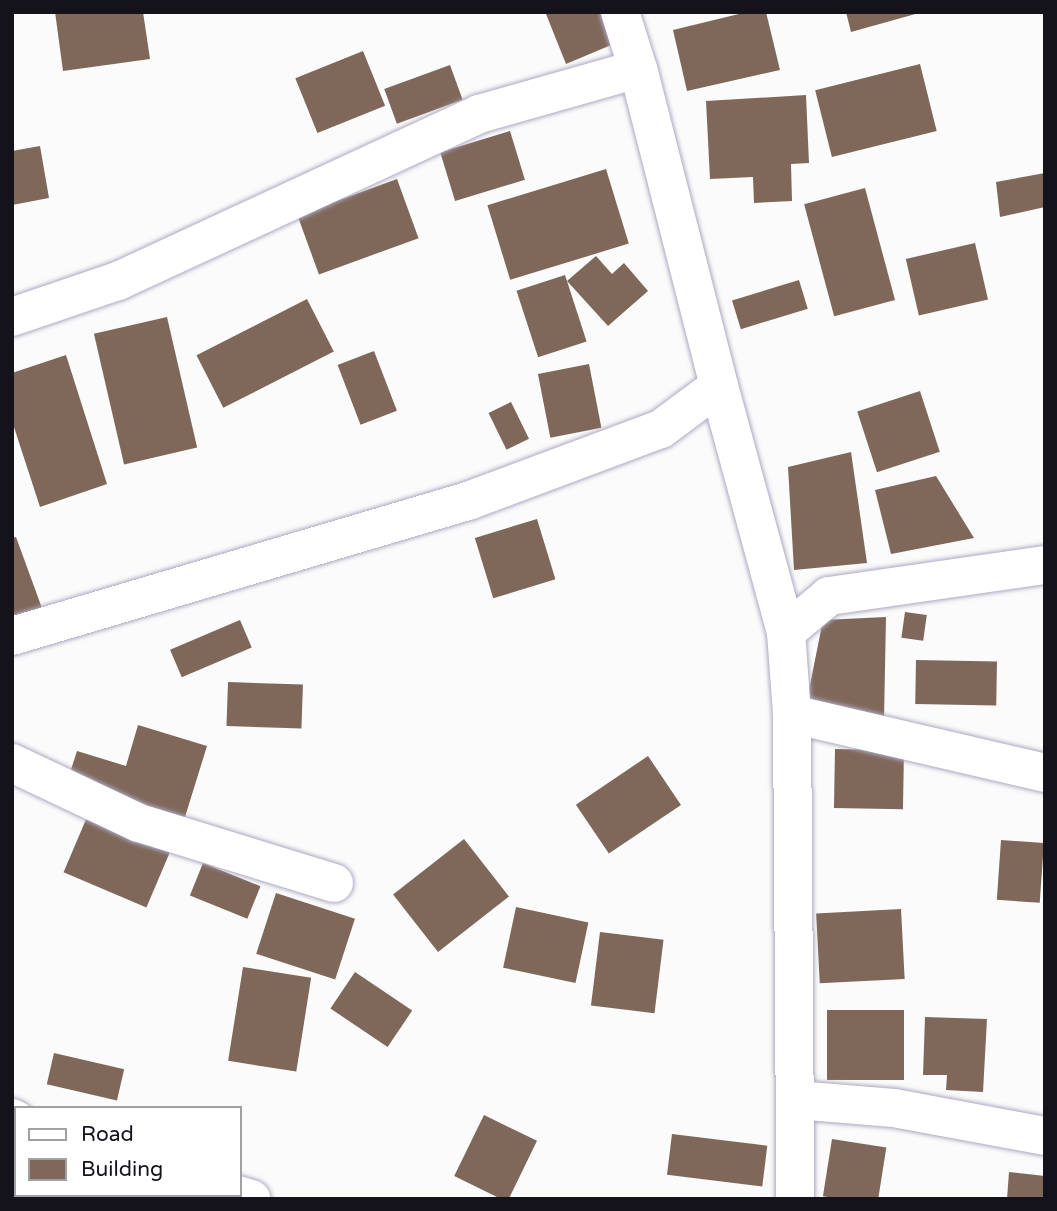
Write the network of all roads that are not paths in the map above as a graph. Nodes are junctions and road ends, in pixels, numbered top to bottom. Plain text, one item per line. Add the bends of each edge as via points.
1 (620, 12) edge
2 (638, 69) junction
3 (12, 317) edge
4 (719, 386) junction
5 (1045, 565) edge
6 (786, 632) junction
7 (12, 636) edge
8 (792, 714) junction
9 (12, 763) edge
10 (1045, 773) edge
11 (334, 883) dead end
12 (796, 1100) junction
13 (1045, 1136) edge
14 (795, 1199) edge

1 - 2 street
2 - 3 street via 479,114 118,281
2 - 4 street
4 - 6 street
4 - 7 street via 661,429 468,502
5 - 6 street via 829,596
6 - 8 street
8 - 10 street
8 - 12 street
9 - 11 street via 139,823
12 - 13 street via 894,1108
12 - 14 street

